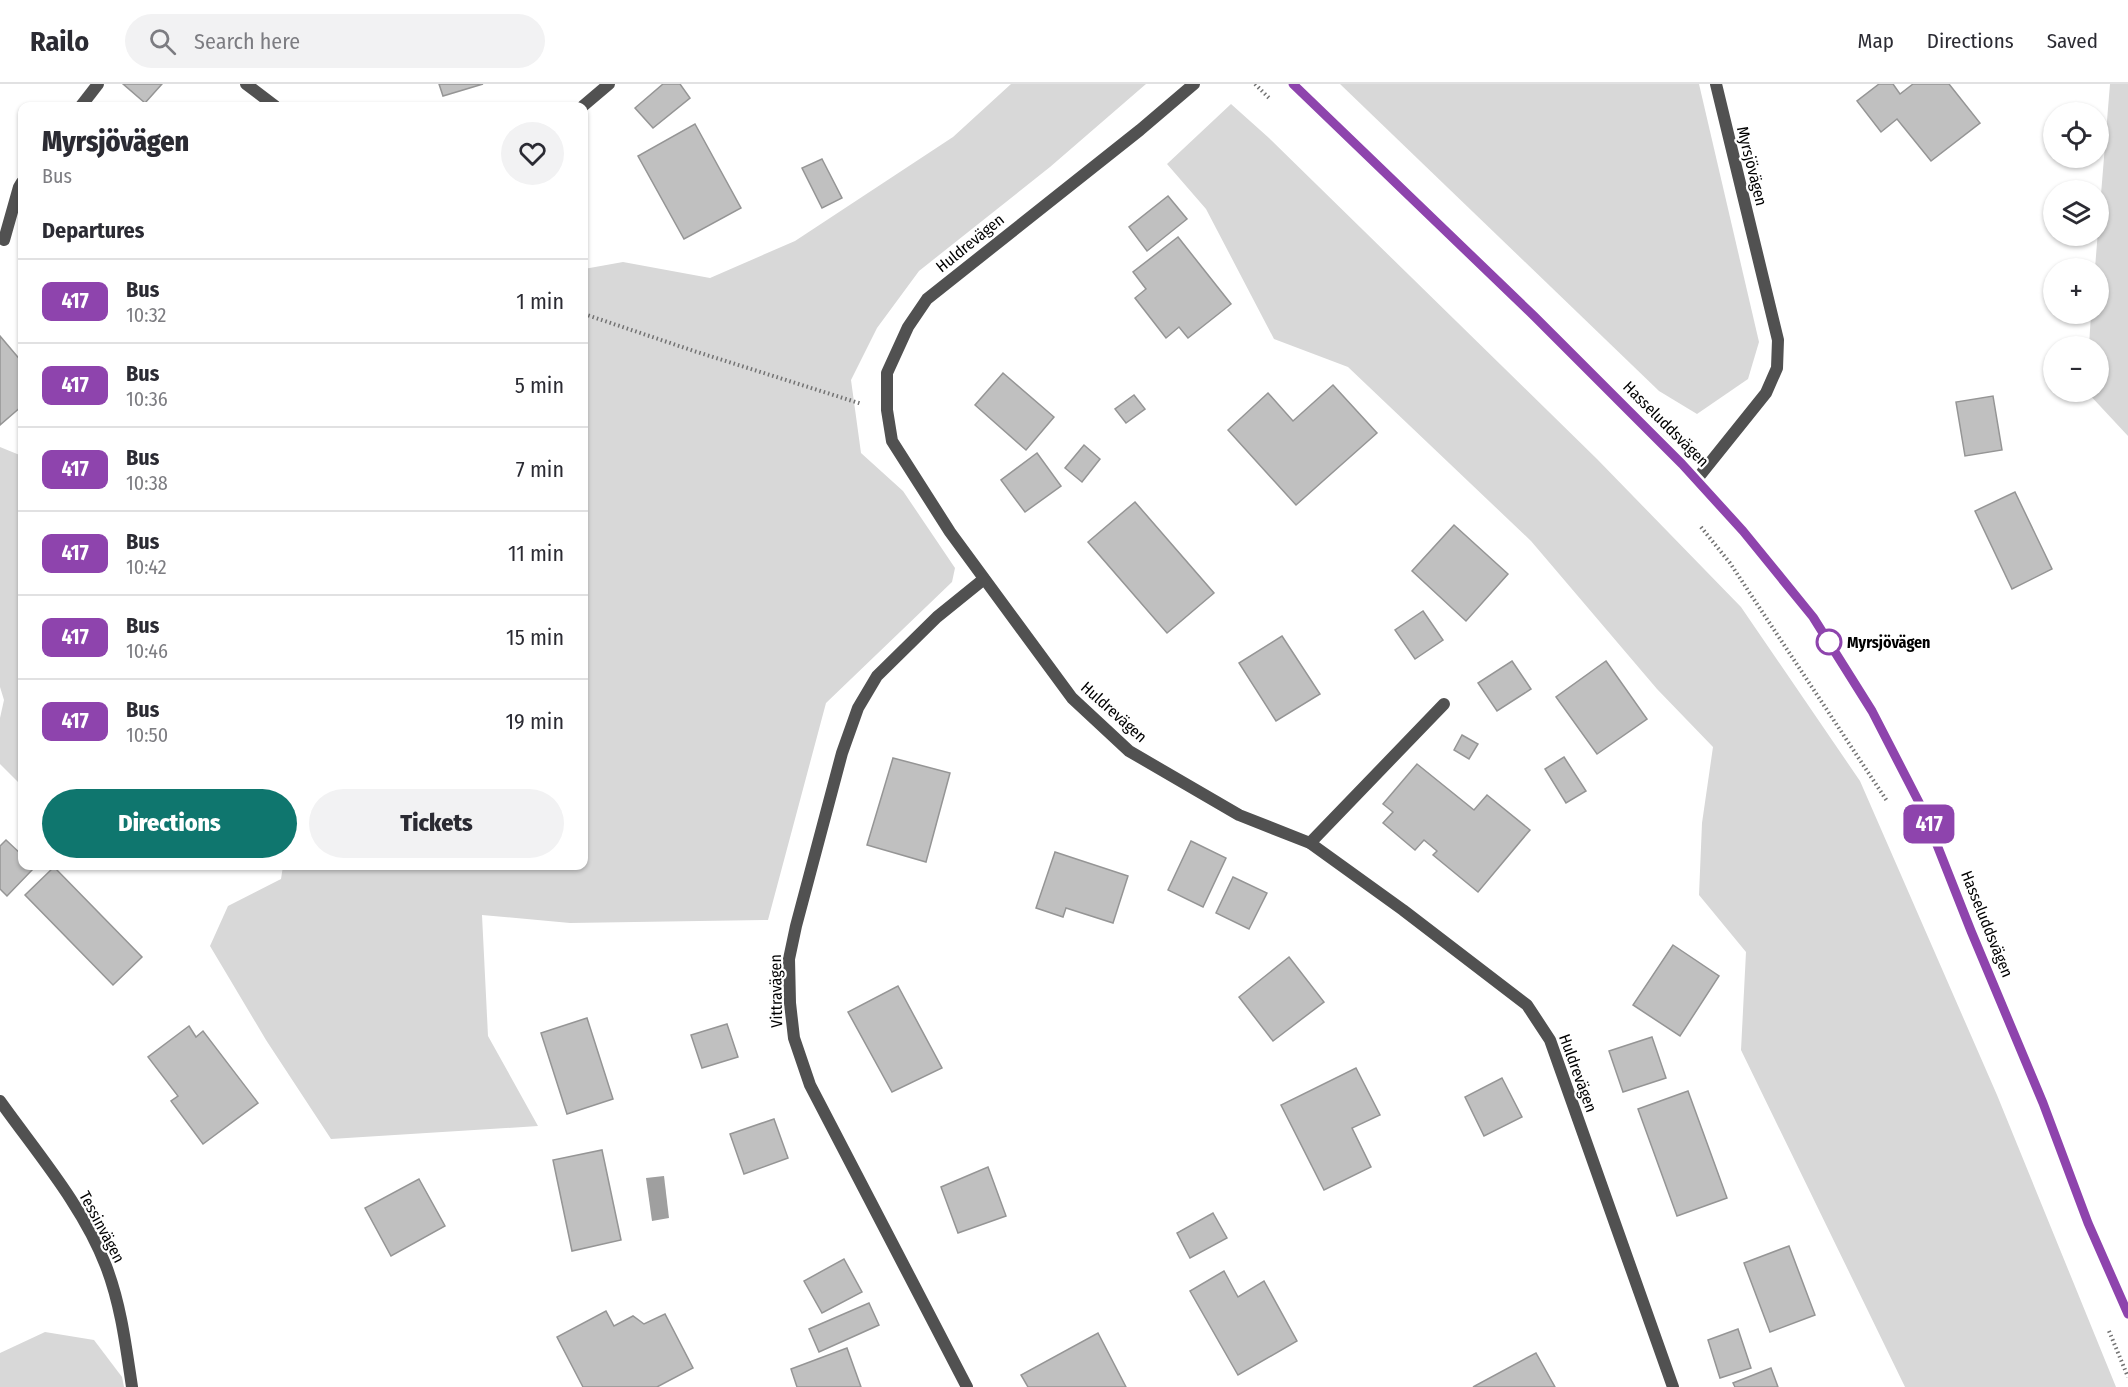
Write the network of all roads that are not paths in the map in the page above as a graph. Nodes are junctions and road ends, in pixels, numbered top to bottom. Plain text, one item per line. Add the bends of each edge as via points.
1 (98, 84) edge
2 (246, 84) edge
3 (609, 84) edge
4 (1194, 84) edge
5 (1293, 84) edge
6 (1716, 84) edge
7 (84, 102) edge
8 (270, 102) edge
9 (588, 102) edge
10 (18, 191) edge
11 (4, 240) dead end
12 (1697, 479) junction
13 (984, 579) junction
14 (1444, 705) dead end
15 (1310, 843) junction
16 (0, 1101) edge
17 (2128, 1314) edge
18 (132, 1387) edge
19 (967, 1387) edge
20 (1673, 1387) edge

1 - 7 street
2 - 8 street
3 - 9 street
4 - 13 street, Huldrevägen via 927,299 908,327 886,373 892,441
5 - 12 street, Hasseluddsvägen
6 - 12 street, Myrsjövägen via 1778,340 1777,368 1766,393
10 - 11 street
12 - 17 street, Hasseluddsvägen via 1813,617 1888,741 1924,812
13 - 15 street, Huldrevägen via 1072,698 1129,751 1239,815
13 - 19 street, Vittravägen via 937,617 877,676 858,708 842,753 789,959 794,1038 810,1084
14 - 15 street
15 - 20 street, Huldrevägen via 1527,1005 1550,1040
16 - 18 street, Tessinvägen via 78,1211 106,1266 120,1314

